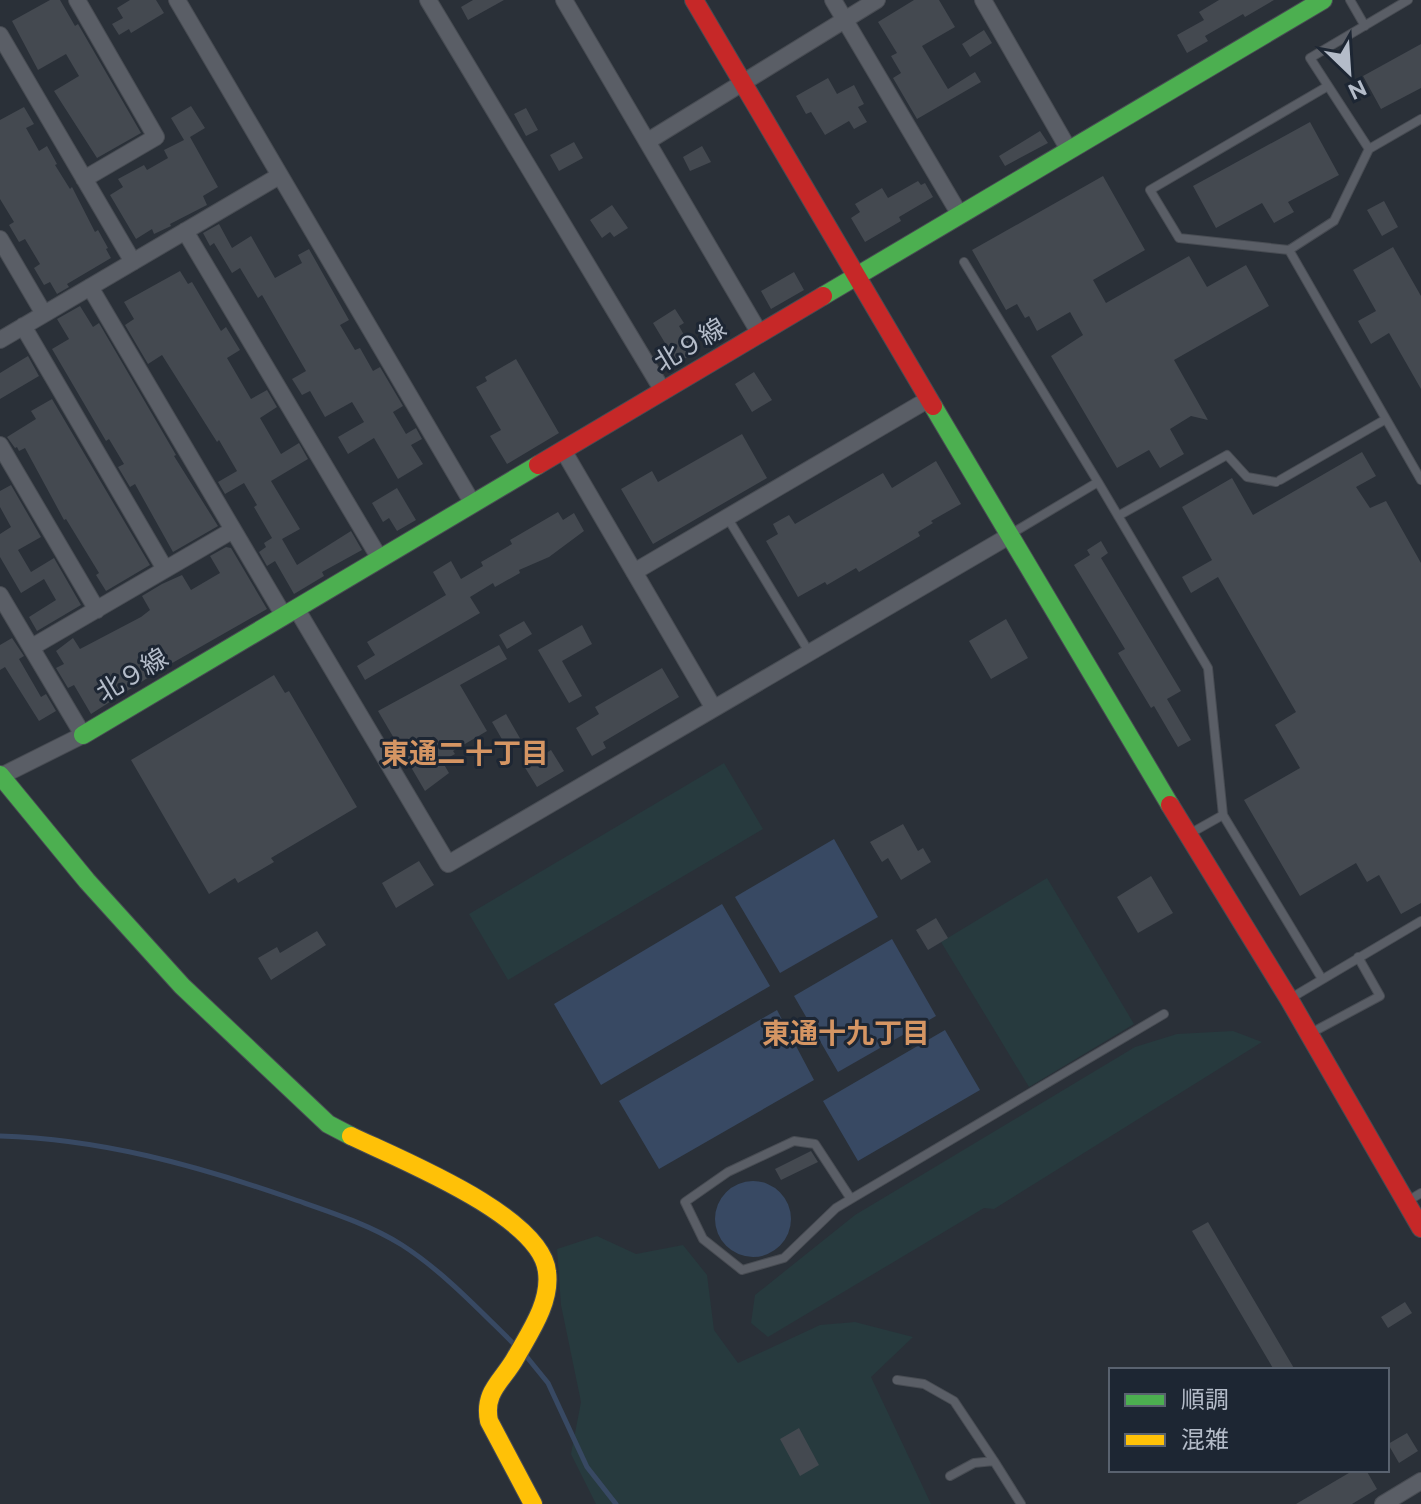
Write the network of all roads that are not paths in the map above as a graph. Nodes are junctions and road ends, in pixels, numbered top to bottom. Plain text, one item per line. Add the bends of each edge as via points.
1 (77, 0) edge
2 (177, 0) edge
3 (564, 0) edge
4 (694, 0) edge
5 (833, 0) edge
6 (877, 0) edge
7 (983, 0) edge
8 (1323, 0) edge
9 (1350, 0) edge
10 (1408, 0) edge
11 (435, 2) edge
12 (844, 20) junction
13 (1365, 26) junction
14 (0, 35) edge
15 (742, 83) junction
16 (1328, 86) junction
17 (1421, 119) edge
18 (648, 141) junction
19 (1369, 149) junction
20 (1069, 150) junction
21 (279, 176) junction
22 (84, 179) junction
23 (960, 215) junction
24 (185, 231) junction
25 (0, 239) edge
26 (1289, 250) junction
27 (133, 262) junction
28 (964, 262) dead end
29 (856, 277) junction
30 (90, 287) junction
31 (44, 314) junction
32 (23, 326) junction
33 (760, 334) junction
34 (0, 340) edge
35 (663, 391) junction
36 (929, 399) junction
37 (1386, 419) junction
38 (0, 445) edge
39 (563, 450) junction
40 (1421, 480) edge
41 (1098, 482) junction
42 (473, 504) junction
43 (1118, 516) junction
44 (727, 517) junction
45 (233, 530) junction
46 (1009, 536) junction
47 (380, 559) junction
48 (165, 569) junction
49 (634, 572) junction
50 (0, 595) edge
51 (97, 610) junction
52 (290, 612) junction
53 (32, 647) junction
54 (809, 652) junction
55 (713, 707) junction
56 (83, 735) junction
57 (0, 776) edge
58 (1223, 815) junction
59 (1188, 834) junction
60 (1421, 921) edge
61 (1358, 957) junction
62 (1322, 979) junction
63 (1289, 999) junction
64 (1164, 1014) dead end
65 (1309, 1034) junction
66 (1413, 1198) edge
67 (851, 1199) junction
68 (1420, 1225) edge
69 (897, 1380) dead end
70 (994, 1461) junction
71 (950, 1476) dead end
72 (1421, 1481) edge
73 (533, 1504) edge
74 (1021, 1504) edge
75 (1383, 1504) edge

1 - 22 street via 156,137
2 - 21 street
3 - 18 street
4 - 15 street
5 - 12 street
6 - 12 street
7 - 20 street
8 - 20 street, 北９線
9 - 13 lane
10 - 13 lane
11 - 35 street
12 - 15 street
12 - 23 street
13 - 16 lane via 1310,58
14 - 22 street
15 - 18 street
15 - 29 street
16 - 19 lane
16 - 26 lane via 1150,190 1179,238
17 - 19 lane
18 - 33 street
19 - 26 lane via 1334,221
20 - 23 street, 北９線
21 - 24 street
21 - 42 street
22 - 27 street
23 - 29 street, 北９線
24 - 27 street
24 - 47 street
25 - 31 street
26 - 37 lane
27 - 30 street
28 - 41 lane
29 - 33 street, 北９線
29 - 36 street
30 - 31 street
30 - 45 street
31 - 32 street
32 - 34 street
32 - 48 street
33 - 35 street, 北９線
35 - 39 street, 北９線
36 - 44 street
36 - 46 street
37 - 40 lane
37 - 43 lane via 1278,481 1247,477 1227,455
38 - 51 street
39 - 42 street, 北９線
39 - 49 street
41 - 43 lane
41 - 46 lane
42 - 47 street, 北９線
43 - 58 lane via 1208,668
44 - 49 street
44 - 54 lane
45 - 48 street
45 - 52 street
46 - 54 street
46 - 59 street
47 - 52 street, 北９線
48 - 51 street
49 - 55 street
50 - 53 street
51 - 53 street
52 - 55 street via 448,864
52 - 56 street, 北９線
53 - 56 street
54 - 55 street
56 - 57 street
57 - 73 street via 182,986 328,1124 500,1213 543,1253 548,1274 540,1314 486,1406
58 - 59 lane
58 - 62 lane
59 - 63 street
60 - 61 lane
61 - 62 lane
61 - 65 lane via 1380,996
62 - 63 lane
63 - 65 street
64 - 67 lane
65 - 66 street
66 - 68 street
67 - 67 lane via 784,1258 742,1270 703,1239 685,1202 728,1172 794,1141 815,1144
69 - 70 lane via 924,1384 954,1401
70 - 71 lane via 974,1463
70 - 74 lane
72 - 75 street

